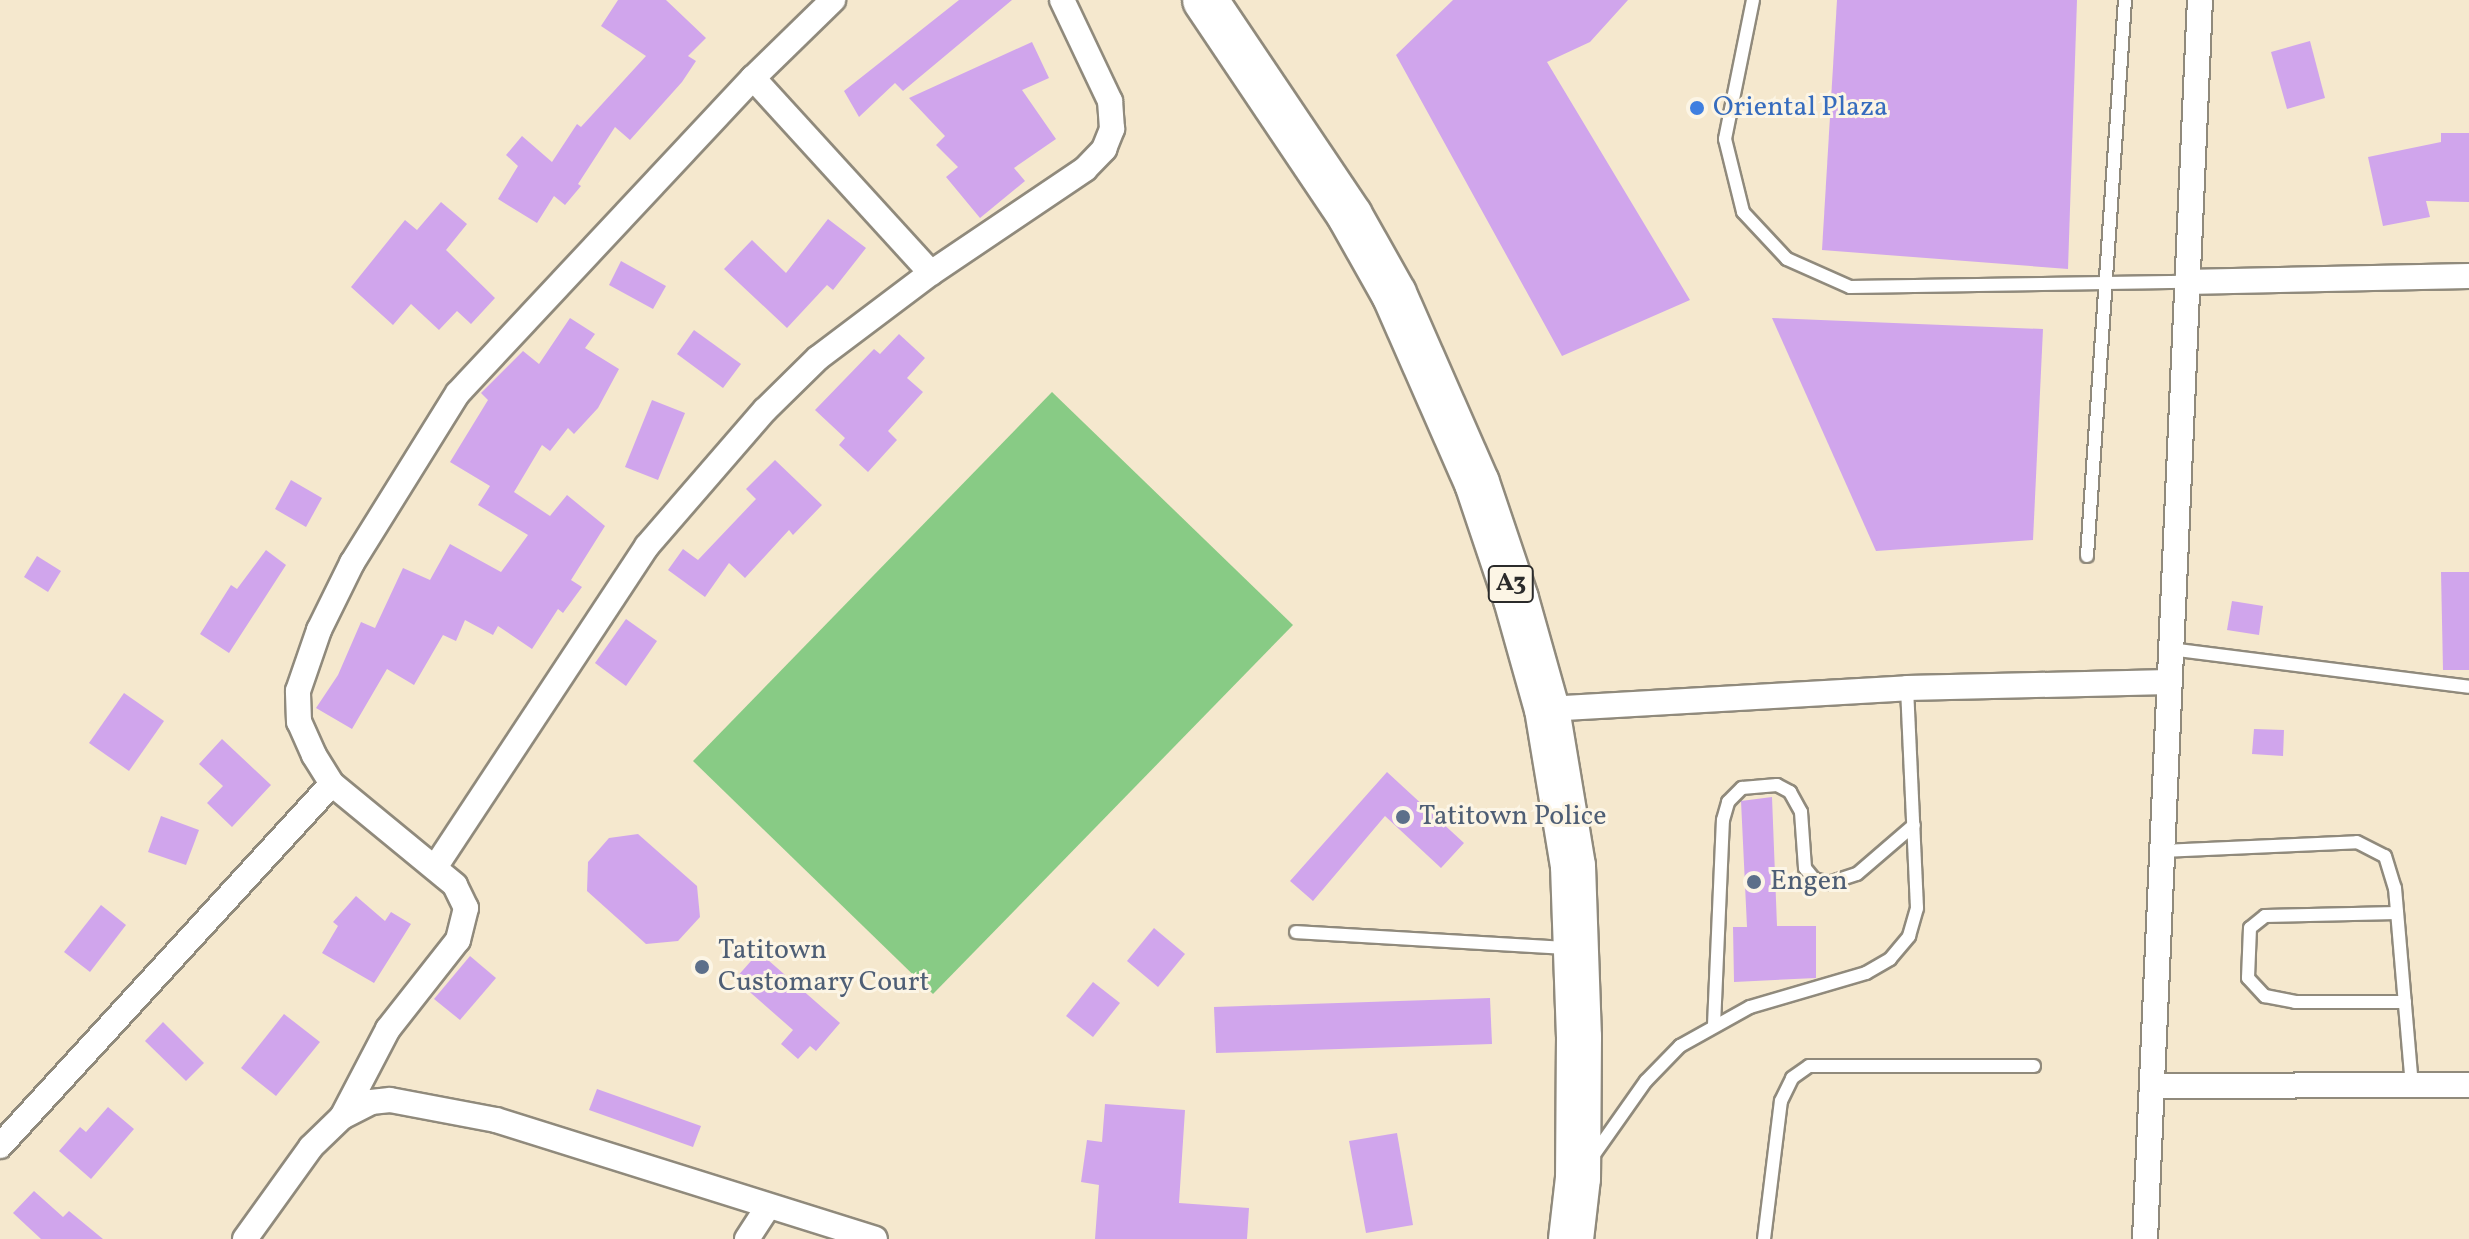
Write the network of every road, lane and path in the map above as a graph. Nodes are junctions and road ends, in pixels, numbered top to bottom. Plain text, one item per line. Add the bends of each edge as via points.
1 (833, 0) edge
2 (1062, 0) edge
3 (1205, 0) edge
4 (1753, 0) edge
5 (2125, 0) edge
6 (2200, 0) edge
7 (753, 78) junction
8 (931, 273) junction
9 (2469, 276) edge
10 (2186, 282) junction
11 (2108, 283) junction
12 (2087, 556) dead end
13 (2170, 649) junction
14 (2169, 682) junction
15 (2469, 687) edge
16 (1907, 688) junction
17 (1547, 709) junction
18 (332, 784) junction
19 (1914, 825) junction
20 (2162, 851) junction
21 (436, 866) junction
22 (2397, 913) junction
23 (1296, 932) dead end
24 (1576, 948) junction
25 (2405, 1002) junction
26 (1714, 1025) junction
27 (2034, 1066) dead end
28 (2412, 1085) junction
29 (2469, 1085) edge
30 (2154, 1086) junction
31 (342, 1117) junction
32 (0, 1146) edge
33 (1578, 1178) junction
34 (768, 1207) junction
35 (245, 1239) edge
36 (747, 1239) edge
37 (875, 1239) edge
38 (1571, 1239) edge
39 (1764, 1239) edge
40 (2145, 1239) edge

1 - 7 street
2 - 8 street via 1110,101 1112,129 1104,149 1085,169
3 - 17 highway, A3 via 1350,216 1432,372 1477,483
4 - 11 lane via 1725,139 1743,212 1787,259 1850,287
5 - 11 lane
6 - 10 street
7 - 8 street
7 - 18 street via 458,393 352,563 319,630 298,691 299,722
8 - 21 street via 818,358 765,410 647,546
9 - 10 street
10 - 11 lane
10 - 13 street
11 - 12 lane
13 - 14 street
13 - 15 lane
14 - 16 street
14 - 20 street
16 - 17 street
16 - 19 lane
17 - 24 highway, A3 via 1573,866
18 - 21 street
18 - 32 street
19 - 26 lane via 1917,908 1909,936 1890,959 1866,973 1750,1007
19 - 26 lane via 1857,874 1829,883 1814,879 1805,868 1801,812 1790,792 1777,785 1742,788 1728,802
20 - 22 lane via 2357,842 2385,856
20 - 30 street
21 - 31 street via 455,885 466,908 458,940 388,1029
22 - 25 lane
22 - 25 lane via 2265,916 2250,928 2248,978 2265,996 2295,1002
23 - 24 lane
24 - 33 highway, A3
25 - 28 lane
26 - 33 lane via 1680,1046 1646,1081
27 - 39 lane via 1809,1066 1792,1078 1781,1101
28 - 29 street
28 - 30 street
30 - 40 street
31 - 34 street via 371,1102 390,1100 442,1107 614,1155
31 - 35 street via 281,1184
33 - 38 highway, A3
34 - 36 street
34 - 37 street

